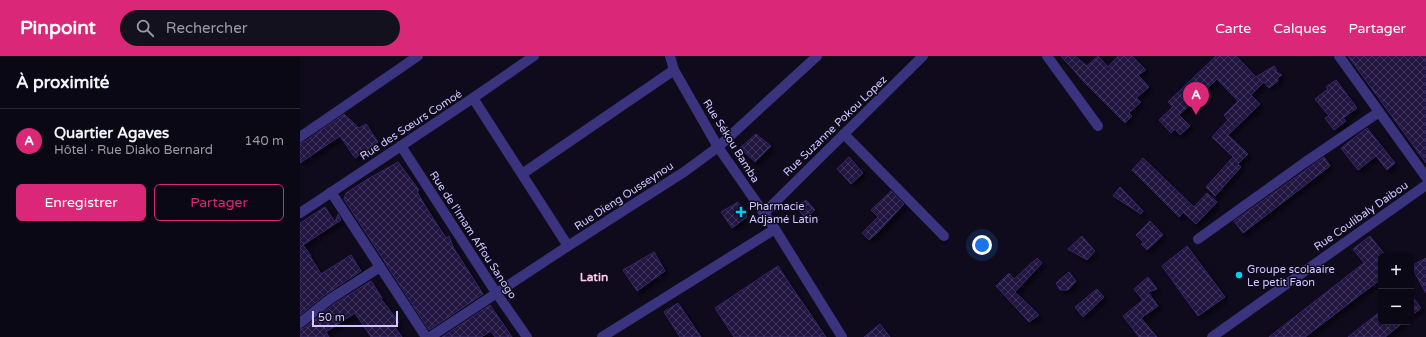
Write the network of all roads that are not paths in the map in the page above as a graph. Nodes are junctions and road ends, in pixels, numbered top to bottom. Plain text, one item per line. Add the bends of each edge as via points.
1 (418, 56) edge
2 (534, 56) edge
3 (670, 56) edge
4 (817, 56) edge
5 (923, 56) edge
6 (1047, 56) edge
7 (1339, 56) edge
8 (674, 70) junction
9 (473, 98) junction
10 (1379, 112) junction
11 (1098, 126) dead end
12 (844, 134) junction
13 (300, 138) edge
14 (401, 146) junction
15 (718, 147) junction
16 (522, 174) junction
17 (1426, 177) edge
18 (1426, 185) edge
19 (331, 192) junction
20 (300, 213) edge
21 (764, 213) junction
22 (775, 229) junction
23 (944, 236) dead end
24 (1198, 239) dead end
25 (568, 246) junction
26 (380, 267) junction
27 (496, 294) junction
28 (300, 323) edge
29 (426, 337) edge
30 (430, 337) edge
31 (527, 337) edge
32 (602, 337) edge
33 (842, 337) edge
34 (1212, 337) edge

1 - 13 street
2 - 9 street, Rue des Sœurs Comoé
3 - 8 street, Rue Sékou Bamba
4 - 15 street, Rue Dieng Ousseynou
5 - 12 street, Rue Suzanne Pokou Lopez
6 - 11 street
7 - 10 street
8 - 15 street, Rue Sékou Bamba
8 - 16 street
9 - 14 street, Rue des Sœurs Comoé
9 - 16 street
10 - 17 street
10 - 24 street via 1304,162
12 - 21 street, Rue Suzanne Pokou Lopez
12 - 23 street
14 - 19 street, Rue des Sœurs Comoé
14 - 27 street, Rue de l'Imam Affou Sanogo
15 - 21 street, Rue Sékou Bamba
15 - 25 street, Rue Dieng Ousseynou via 684,172
16 - 25 street
18 - 34 street, Rue Coulibaly Daibou
19 - 20 street, Rue des Sœurs Comoé
19 - 26 street
21 - 22 street, Rue Sékou Bamba
22 - 32 street
22 - 33 street, Rue Sékou Bamba
25 - 27 street, Rue Dieng Ousseynou
26 - 28 street via 330,299
26 - 29 street
27 - 30 street, Rue Dieng Ousseynou
27 - 31 street, Rue de l'Imam Affou Sanogo

